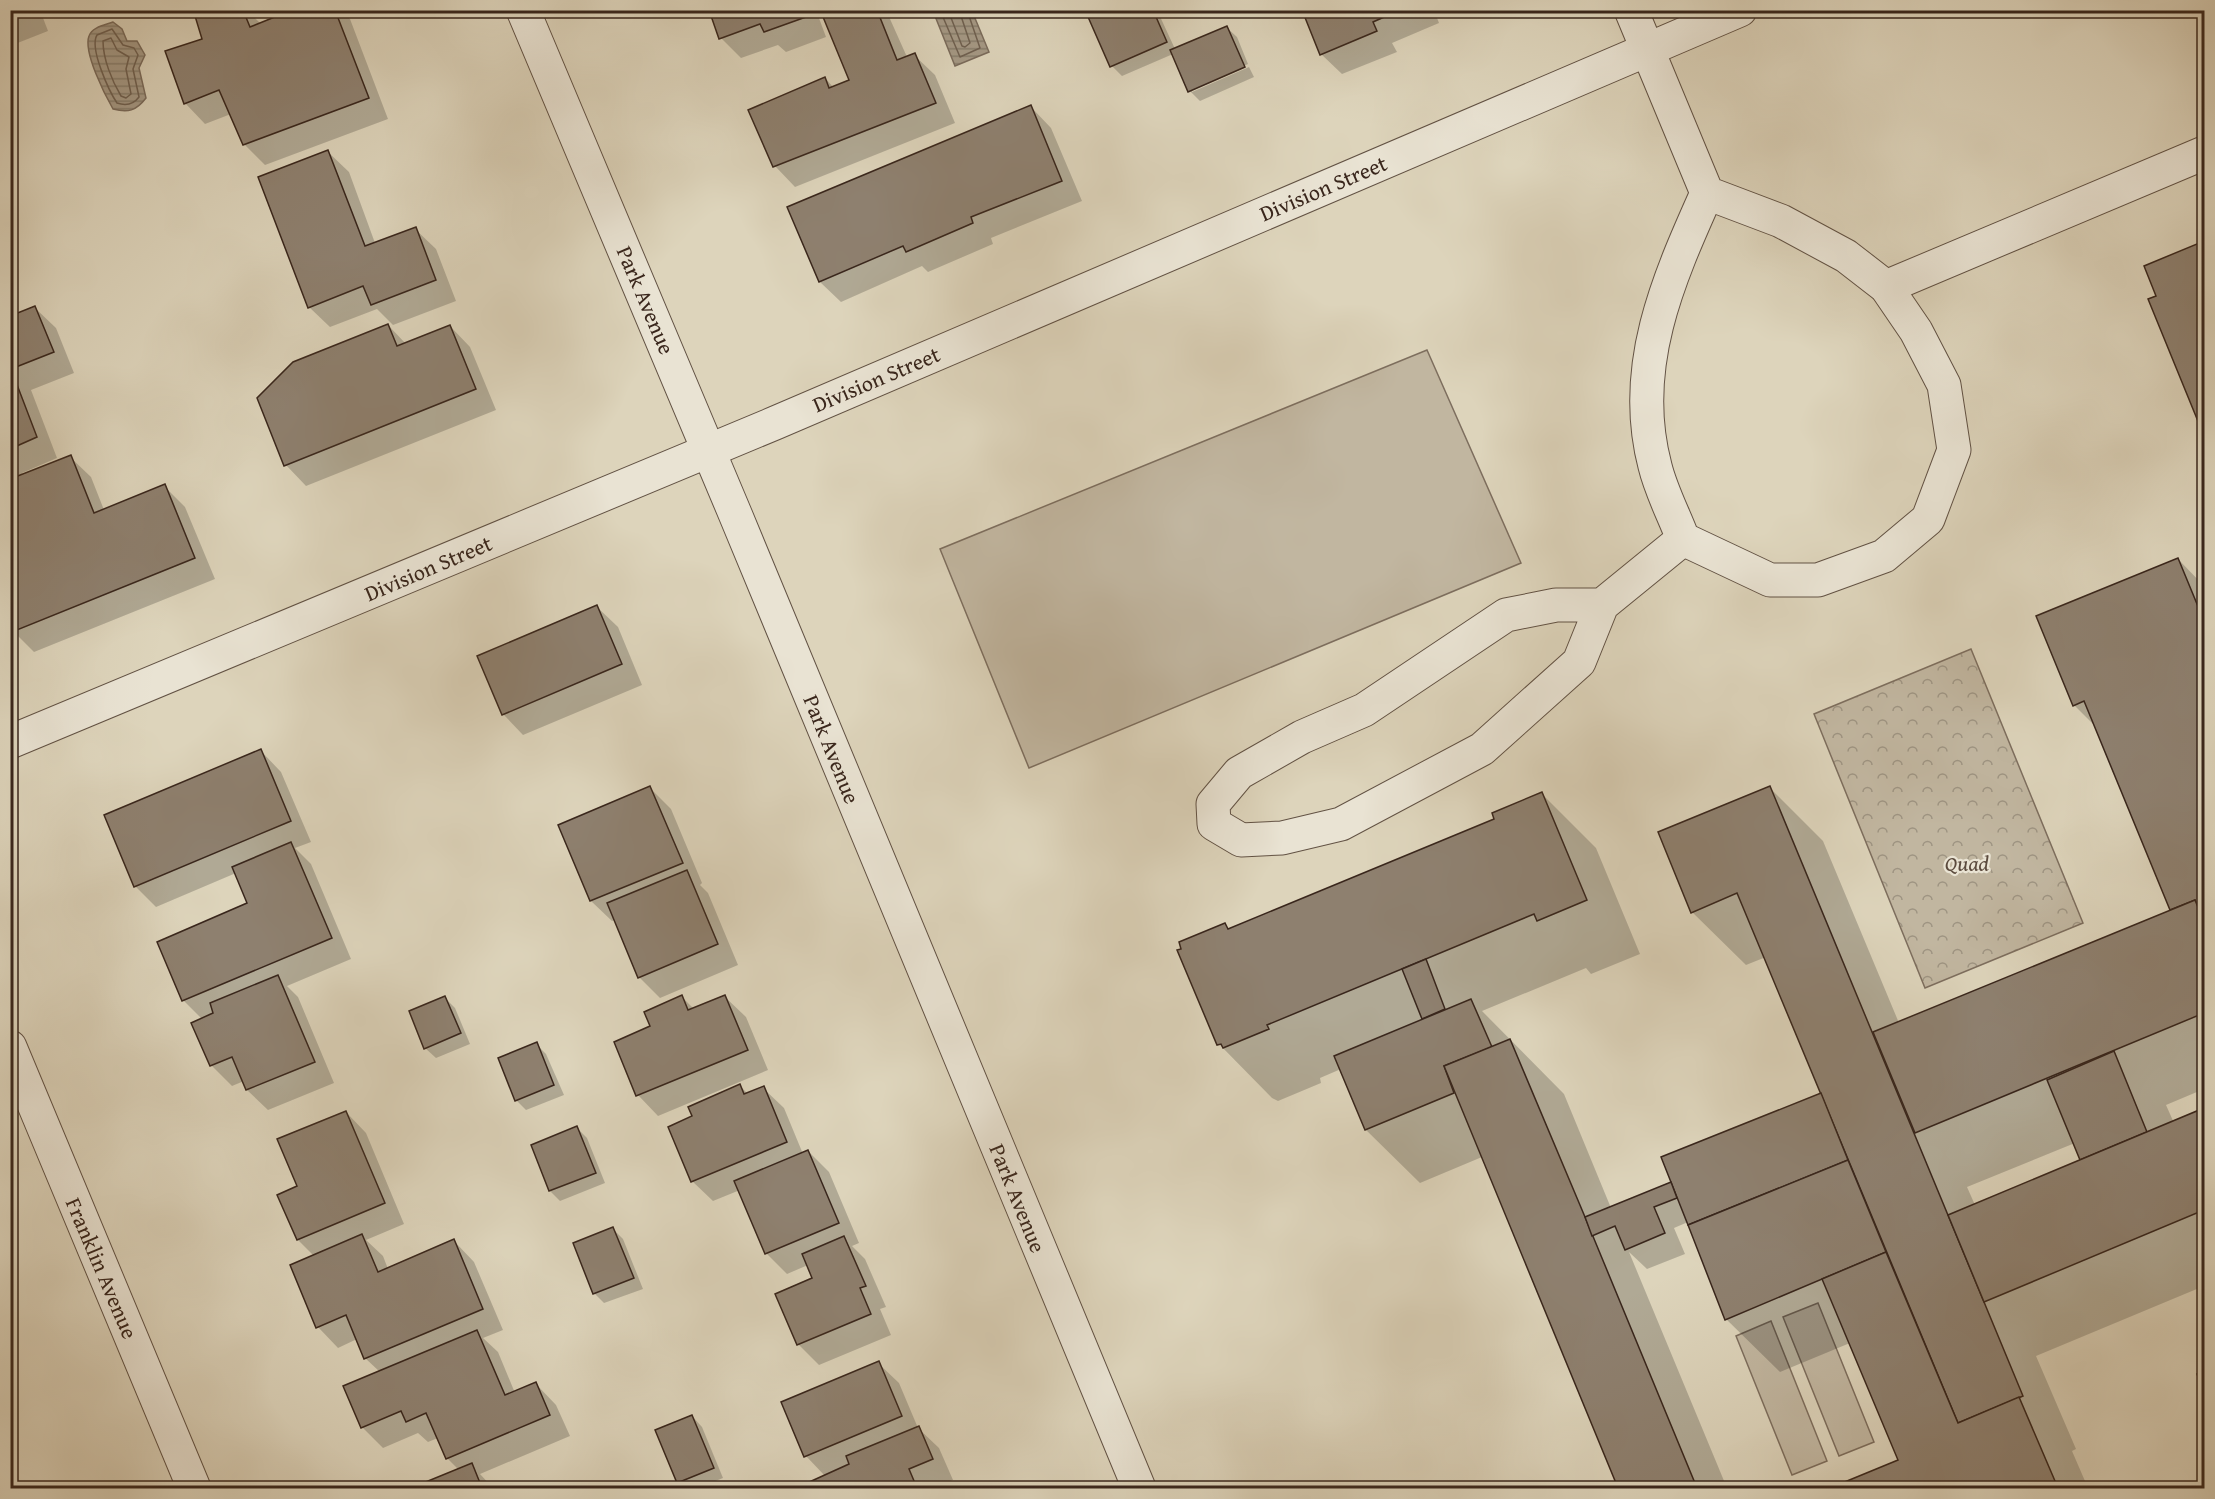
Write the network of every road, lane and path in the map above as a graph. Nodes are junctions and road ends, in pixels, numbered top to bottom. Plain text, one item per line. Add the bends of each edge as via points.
1 (523, 10) edge
2 (1631, 10) edge
3 (1740, 10) edge
4 (1647, 49) junction
5 (2205, 153) edge
6 (1707, 193) junction
7 (1886, 287) junction
8 (709, 450) junction
9 (1683, 539) junction
10 (1602, 605) junction
11 (10, 742) edge
12 (10, 1047) edge
13 (194, 1488) edge
14 (1139, 1488) edge

1 - 8 street, Park Avenue
2 - 4 street
3 - 4 street, Division Street
4 - 6 street
4 - 8 street, Division Street
5 - 7 street
6 - 7 street via 1781,220 1846,256
6 - 9 street via 1667,286 1652,336 1645,395 1655,466
7 - 9 street via 1916,331 1944,385 1954,450 1929,519 1884,556 1818,580 1770,580
8 - 11 street, Division Street
8 - 14 street, Park Avenue
9 - 10 street
10 - 10 street via 1556,605 1506,615 1364,710 1239,773 1213,804 1214,824 1241,840 1282,838 1341,824 1482,749 1579,662
12 - 13 street, Franklin Avenue

